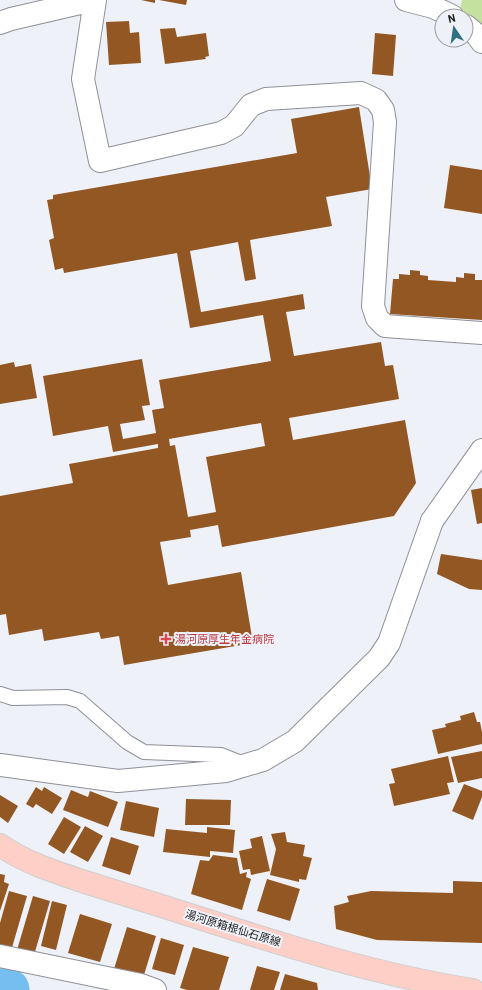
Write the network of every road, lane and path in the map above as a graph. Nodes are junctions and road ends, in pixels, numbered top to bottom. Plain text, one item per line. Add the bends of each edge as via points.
1 (94, 0) edge
2 (406, 0) edge
3 (435, 8) edge
4 (0, 23) edge
5 (474, 33) edge
6 (482, 42) edge
7 (482, 333) edge
8 (482, 450) edge
9 (0, 694) edge
10 (0, 765) edge
11 (246, 765) junction
12 (0, 845) edge
13 (0, 956) edge
14 (155, 990) edge
15 (473, 990) edge

1 - 4 street
1 - 7 street via 83,79 100,161 220,132 234,126 251,105 266,99 361,93 376,100 383,110 385,122 373,306 377,318 385,326
2 - 3 street
5 - 6 street
8 - 11 street via 432,521 389,643 378,658 295,741 263,760
9 - 11 lane via 13,698 67,697 80,701 127,742 144,752 221,755
10 - 11 street via 118,781 226,771
12 - 15 main road, 湯河原箱根仙石原線 via 47,870 188,915 346,963
13 - 14 street

